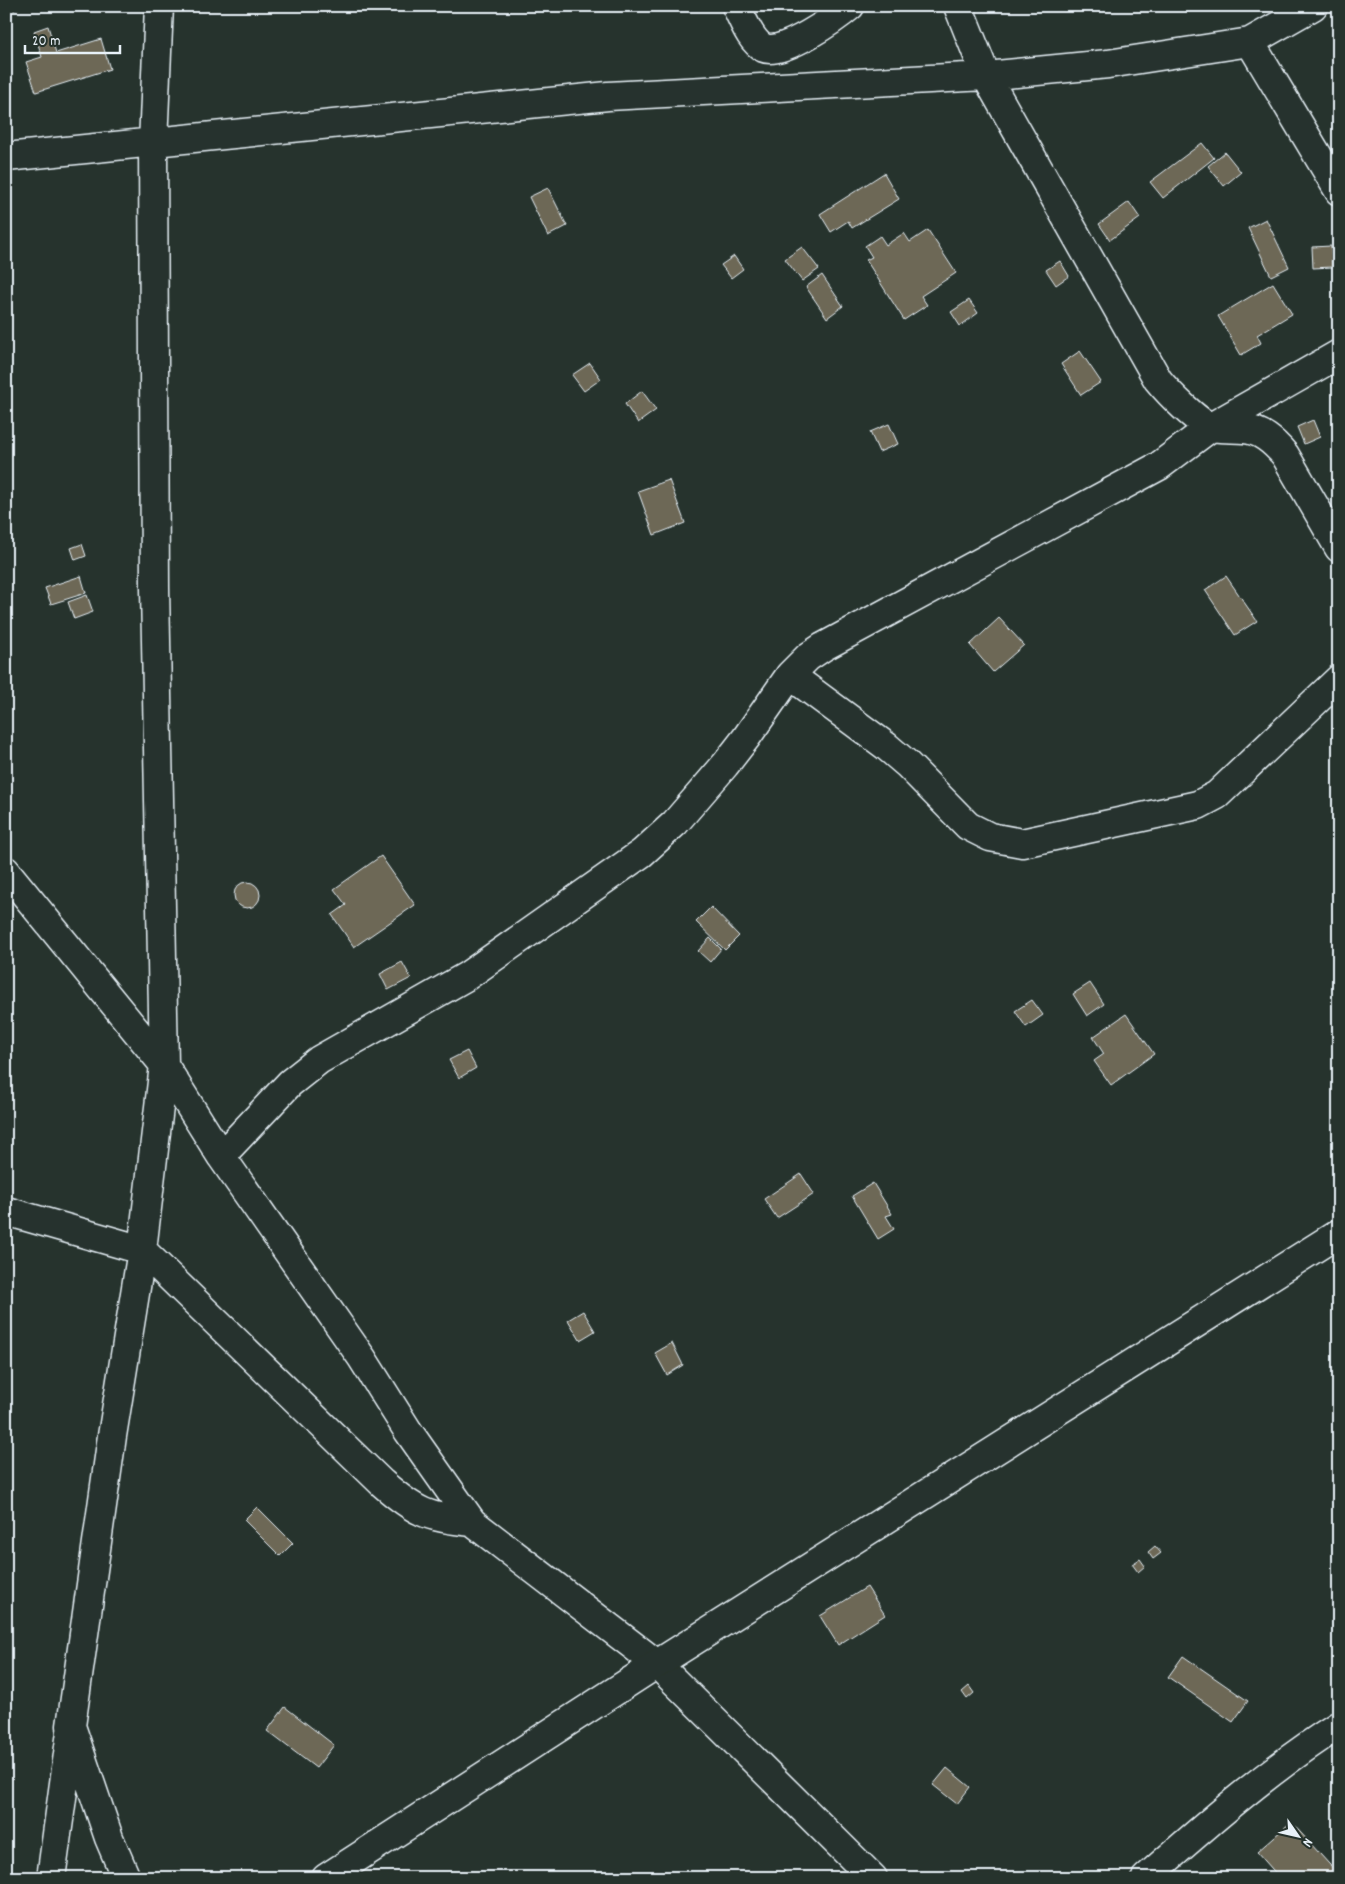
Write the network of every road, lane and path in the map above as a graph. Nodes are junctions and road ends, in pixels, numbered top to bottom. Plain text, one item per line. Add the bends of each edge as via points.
1 (158, 6) edge
2 (736, 6) edge
3 (850, 6) edge
4 (958, 6) edge
5 (1313, 6) edge
6 (1250, 42) junction
7 (986, 76) junction
8 (154, 143) junction
9 (6, 157) edge
10 (1339, 191) edge
11 (1339, 354) edge
12 (1211, 427) junction
13 (1339, 548) edge
14 (790, 675) junction
15 (1339, 679) edge
16 (6, 871) edge
17 (164, 1065) junction
18 (221, 1156) junction
19 (6, 1211) edge
20 (1339, 1233) edge
21 (142, 1250) junction
22 (472, 1522) junction
23 (657, 1664) junction
24 (1339, 1725) edge
25 (72, 1726) junction
26 (51, 1878) edge
27 (126, 1878) edge
28 (326, 1878) edge
29 (873, 1878) edge
30 (1146, 1878) edge

1 - 8 street
2 - 3 street via 757,43 772,49 816,31
4 - 7 street
5 - 6 street
6 - 7 street via 1108,64
6 - 10 street
7 - 8 street via 608,96
7 - 12 street via 1158,380 1172,397
8 - 9 street
8 - 17 street via 155,588
11 - 12 street
12 - 13 street via 1246,429 1275,443
12 - 14 street via 1159,466 823,647
14 - 15 street via 907,764 968,826 990,837 1022,843 1198,805 1218,795
14 - 18 street via 725,765 675,823 642,853 467,976 319,1060 290,1082
16 - 17 street
17 - 18 street
17 - 21 street
18 - 22 street
19 - 21 street
20 - 23 street
21 - 22 street via 401,1499 422,1512 447,1520
21 - 25 street via 112,1436
22 - 23 street
23 - 28 street
23 - 29 street
24 - 30 street via 1308,1744 1218,1814
25 - 26 street
25 - 27 street via 109,1838

